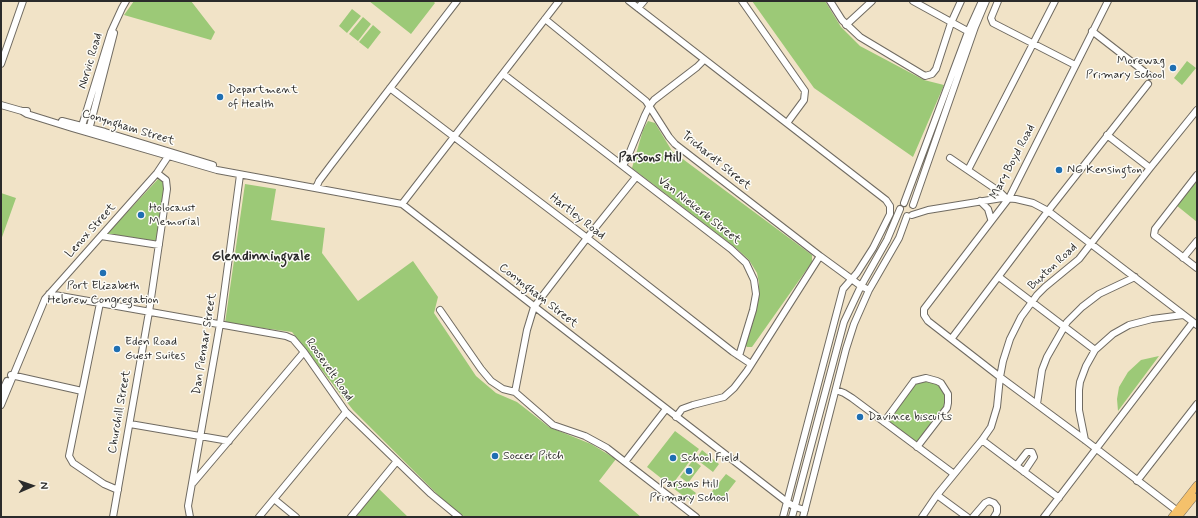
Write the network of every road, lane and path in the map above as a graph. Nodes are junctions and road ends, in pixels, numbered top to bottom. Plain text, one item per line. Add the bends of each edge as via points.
1 (22, 1) edge
2 (126, 1) edge
3 (457, 1) edge
4 (559, 1) edge
5 (630, 1) edge
6 (644, 1) edge
7 (742, 1) edge
8 (830, 1) edge
9 (872, 1) edge
10 (913, 1) edge
11 (961, 1) edge
12 (982, 1) edge
13 (986, 1) edge
14 (998, 1) edge
15 (1055, 1) edge
16 (1108, 1) edge
17 (638, 8) junction
18 (545, 19) junction
19 (116, 21) junction
20 (951, 23) junction
21 (846, 24) junction
22 (1092, 31) junction
23 (970, 33) junction
24 (1034, 43) junction
25 (704, 60) junction
26 (1, 64) edge
27 (1075, 65) junction
28 (503, 74) junction
29 (1150, 76) dead end
30 (1148, 84) dead end
31 (390, 88) junction
32 (1, 105) edge
33 (650, 105) junction
34 (1197, 110) edge
35 (787, 123) junction
36 (81, 128) junction
37 (89, 130) junction
38 (1107, 135) junction
39 (454, 136) junction
40 (166, 155) junction
41 (950, 158) dead end
42 (623, 166) junction
43 (1150, 168) junction
44 (968, 170) junction
45 (157, 173) junction
46 (240, 175) junction
47 (1197, 175) edge
48 (636, 177) junction
49 (316, 188) junction
50 (1007, 198) junction
51 (980, 202) junction
52 (402, 204) junction
53 (902, 206) junction
54 (915, 206) junction
55 (928, 210) junction
56 (1048, 211) junction
57 (910, 215) junction
58 (991, 219) junction
59 (101, 236) junction
60 (587, 238) junction
61 (1197, 241) edge
62 (1091, 244) junction
63 (159, 245) junction
64 (820, 256) junction
65 (1183, 258) junction
66 (1197, 268) edge
67 (999, 277) junction
68 (1135, 278) junction
69 (852, 280) junction
70 (861, 286) junction
71 (869, 290) junction
72 (49, 294) junction
73 (1032, 302) junction
74 (100, 303) junction
75 (534, 307) junction
76 (440, 310) dead end
77 (149, 312) junction
78 (1183, 315) junction
79 (220, 324) junction
80 (1195, 324) edge
81 (1064, 326) junction
82 (952, 338) junction
83 (1095, 350) junction
84 (304, 352) junction
85 (739, 356) junction
86 (751, 364) junction
87 (12, 375) junction
88 (1000, 376) junction
89 (836, 390) junction
90 (82, 391) junction
91 (515, 392) junction
92 (1, 394) edge
93 (1037, 404) junction
94 (1197, 404) edge
95 (1, 405) edge
96 (666, 409) junction
97 (346, 412) junction
98 (676, 417) junction
99 (884, 422) junction
100 (130, 424) junction
101 (200, 436) junction
102 (982, 440) junction
103 (1085, 440) junction
104 (229, 441) junction
105 (917, 447) junction
106 (1096, 449) junction
107 (397, 461) junction
108 (625, 462) junction
109 (1016, 466) junction
110 (1024, 472) junction
111 (954, 474) junction
112 (1137, 481) junction
113 (192, 484) junction
114 (1197, 485) edge
115 (118, 490) junction
116 (1197, 492) edge
117 (937, 495) junction
118 (1059, 498) junction
119 (274, 499) junction
120 (787, 502) junction
121 (795, 507) junction
122 (805, 510) junction
123 (1179, 514) edge
124 (114, 517) edge
125 (190, 517) edge
126 (259, 517) edge
127 (296, 517) edge
128 (351, 517) edge
129 (459, 517) edge
130 (696, 517) edge
131 (783, 517) edge
132 (792, 517) edge
133 (803, 517) edge
134 (922, 517) edge
135 (967, 517) edge
136 (973, 517) edge
137 (994, 517) edge
138 (1044, 517) edge
139 (1172, 517) edge

1 - 26 street
2 - 19 street, Norvic Road
3 - 31 street
4 - 18 street
5 - 17 street
6 - 17 street
7 - 35 street via 805,90 804,100
8 - 21 street
9 - 21 street
10 - 20 street
11 - 20 street
12 - 23 street
13 - 23 street
14 - 24 street via 992,21
15 - 24 street
16 - 22 street, Mary Boyd Road
17 - 25 street
18 - 28 street
18 - 33 street, Trichardt Street
19 - 36 street, Norvic Road
19 - 37 street, Norvic Road
20 - 21 street via 936,70 930,76 903,64 860,37
20 - 23 street
22 - 27 street, Mary Boyd Road
22 - 29 street
23 - 53 street
23 - 54 street via 916,195
24 - 27 street
24 - 44 street
25 - 33 street
25 - 35 street
27 - 50 street, Mary Boyd Road
28 - 39 street
28 - 42 street, Van Niekerk Street
30 - 38 street
31 - 39 street, Hartley Road
31 - 49 street via 330,165
32 - 36 street, Conyngham Street
33 - 42 street
33 - 64 street, Trichardt Street via 676,144
34 - 43 street, Buxton Road
35 - 69 street via 886,200 890,206 890,214 873,248
36 - 37 street, Conyngham Street
37 - 40 street, Conyngham Street
38 - 43 street
38 - 56 street
39 - 52 street
39 - 60 street, Hartley Road
40 - 45 street, Lenox Street
40 - 46 street, Conyngham Street
41 - 44 street
42 - 48 street, Van Niekerk Street
43 - 62 street, Buxton Road
44 - 50 street
45 - 59 street, Lenox Street
45 - 63 street, Churchill Street via 166,180 167,185
46 - 49 street, Conyngham Street
46 - 79 street, Dan Pienaar Street
47 - 65 street via 1155,229 1154,235
48 - 60 street
48 - 85 street, Van Niekerk Street via 731,249 750,269 756,287 755,302
49 - 52 street, Conyngham Street
50 - 51 street
50 - 56 street via 1033,202
50 - 58 street, Mary Boyd Road
51 - 55 street
51 - 58 street via 988,209
52 - 75 street, Conyngham Street
53 - 54 street via 908,202
53 - 57 street via 901,213
53 - 70 street via 887,240
54 - 55 street
54 - 57 street
55 - 57 street
56 - 62 street
56 - 67 street
57 - 71 street
58 - 82 street, Mary Boyd Road via 924,308 924,315 928,321
59 - 63 street
59 - 72 street, Lenox Street
60 - 75 street
60 - 85 street, Hartley Road
61 - 65 street
62 - 68 street
62 - 73 street, Buxton Road via 1079,259 1055,277
63 - 77 street, Churchill Street
64 - 69 street, Trichardt Street
64 - 86 street
65 - 66 street
67 - 73 street
67 - 82 street
68 - 78 street
68 - 81 street via 1099,294 1074,314
69 - 70 street, Trichardt Street
69 - 120 street via 843,289
70 - 71 street, Trichardt Street
70 - 121 street via 840,334
71 - 89 street via 854,324
72 - 74 street, Roosevelt Road
72 - 87 street, Lenox Street
73 - 81 street
73 - 88 street, Buxton Road via 1021,317 1010,340
74 - 77 street, Roosevelt Road
74 - 90 street
75 - 91 street
75 - 96 street, Conyngham Street
76 - 91 street via 486,376 497,385
77 - 79 street, Roosevelt Road
77 - 100 street, Churchill Street
78 - 80 street
78 - 83 street via 1129,324
79 - 84 street, Roosevelt Road via 286,336 296,341
79 - 101 street, Dan Pienaar Street
80 - 106 street
81 - 83 street
81 - 93 street via 1052,345 1042,370
82 - 88 street
83 - 103 street via 1086,366 1079,390 1079,410
84 - 97 street, Roosevelt Road
84 - 104 street
85 - 86 street, Hartley Road
86 - 98 street via 724,397 682,409
87 - 90 street
87 - 92 street, Lenox Street
87 - 95 street, Lenox Street
88 - 93 street
88 - 102 street, Buxton Road via 997,407 991,426
89 - 99 street
89 - 122 street
90 - 115 street via 69,453 70,459 104,484
91 - 108 street via 548,422 597,442
93 - 103 street
94 - 112 street
96 - 98 street, Conyngham Street
96 - 108 street
97 - 107 street, Roosevelt Road
97 - 119 street
98 - 120 street, Conyngham Street
99 - 105 street
99 - 105 street via 914,381 926,378 941,383 948,394 947,408
100 - 101 street
100 - 115 street, Churchill Street
101 - 104 street
101 - 113 street, Dan Pienaar Street
102 - 109 street
102 - 111 street, Buxton Road
103 - 106 street
104 - 113 street
105 - 111 street
106 - 112 street
106 - 118 street
107 - 128 street
107 - 129 street, Roosevelt Road
108 - 130 street
109 - 110 street
109 - 110 street via 1027,452 1032,452 1034,457
110 - 118 street
111 - 117 street, Buxton Road
112 - 123 street
113 - 125 street, Dan Pienaar Street via 188,510
114 - 123 main road
115 - 124 street, Churchill Street
116 - 123 main road
117 - 134 street, Buxton Road
117 - 135 street
118 - 138 street
119 - 126 street
119 - 127 street
120 - 121 street, Conyngham Street
120 - 131 street
121 - 122 street, Conyngham Street
121 - 132 street
122 - 133 street
123 - 139 main road
136 - 137 street via 989,501 997,507

